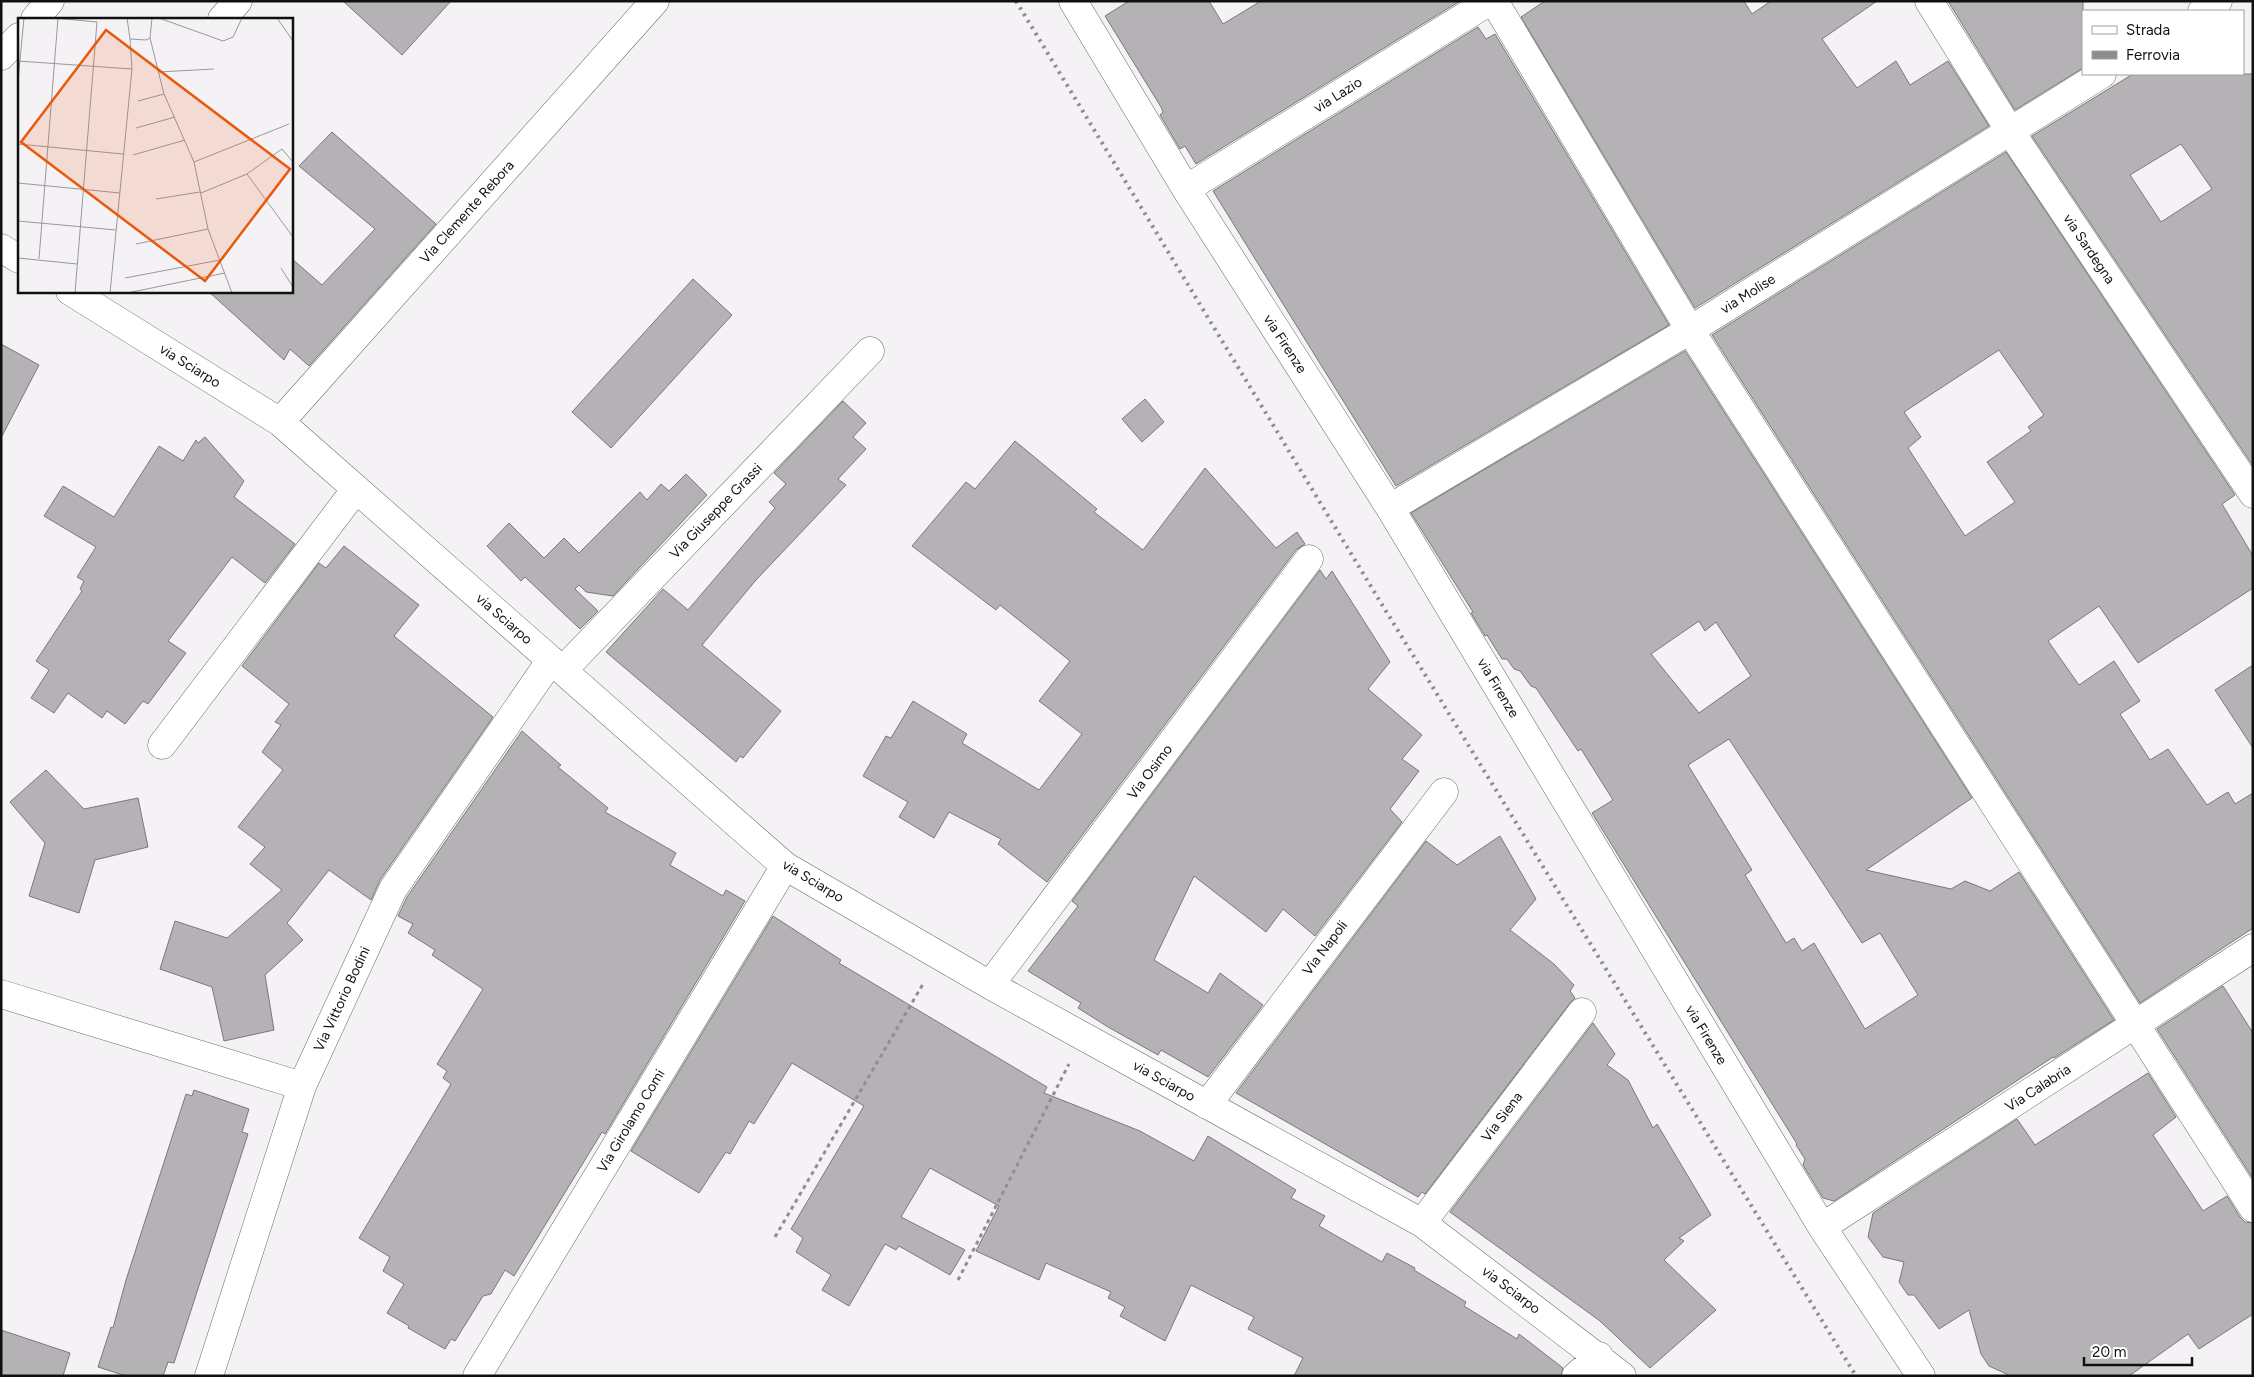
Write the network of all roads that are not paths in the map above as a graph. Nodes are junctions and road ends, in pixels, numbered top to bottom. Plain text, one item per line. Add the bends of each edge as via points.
1 (50, 1) edge
2 (238, 1) edge
3 (655, 1) edge
4 (1073, 1) edge
5 (1490, 1) edge
6 (1494, 1) edge
7 (1929, 1) edge
8 (2218, 1) edge
9 (2204, 10) edge
10 (36, 18) edge
11 (223, 18) edge
12 (18, 38) edge
13 (1, 56) edge
14 (2100, 75) edge
15 (2010, 131) junction
16 (1186, 190) junction
17 (72, 292) edge
18 (1690, 330) junction
19 (870, 352) dead end
20 (280, 422) junction
21 (356, 489) junction
22 (2253, 494) edge
23 (1390, 508) junction
24 (1309, 559) dead end
25 (557, 665) junction
26 (162, 744) dead end
27 (1444, 792) dead end
28 (785, 866) junction
29 (2253, 948) edge
30 (990, 986) junction
31 (1, 994) edge
32 (1582, 1012) dead end
33 (2135, 1026) junction
34 (302, 1086) junction
35 (1207, 1105) junction
36 (2253, 1208) edge
37 (1422, 1223) junction
38 (1822, 1227) junction
39 (1599, 1356) junction
40 (209, 1376) edge
41 (477, 1376) edge
42 (1576, 1376) edge
43 (1622, 1376) edge
44 (1921, 1376) edge

1 - 10 street
2 - 11 street
3 - 20 street, Via Clemente Rebora
4 - 16 street, via Firenze
5 - 16 street, via Lazio
6 - 18 street
7 - 15 street, via Sardegna
8 - 9 street
12 - 13 street
14 - 15 street, via Molise
15 - 18 street, via Molise
15 - 22 street, via Sardegna
16 - 23 street, via Firenze
17 - 20 street, via Sciarpo
18 - 23 street, via Molise
18 - 33 street
19 - 25 street, Via Giuseppe Grassi
20 - 21 street, via Sciarpo
21 - 25 street, via Sciarpo
21 - 26 street
23 - 38 street, via Firenze
24 - 30 street, Via Osimo
25 - 28 street, via Sciarpo
25 - 34 street, Via Vittorio Bodini via 393,889
27 - 35 street, Via Napoli
28 - 30 street, via Sciarpo
28 - 41 street, Via Girolamo Comi
29 - 33 street, Via Calabria
30 - 35 street, via Sciarpo
31 - 34 street
32 - 37 street, Via Siena
33 - 36 street
33 - 38 street, Via Calabria
34 - 40 street, Via Vittorio Bodini
35 - 37 street, via Sciarpo
37 - 39 street, via Sciarpo
38 - 44 street, via Firenze
39 - 42 street
39 - 43 street, via Sciarpo

